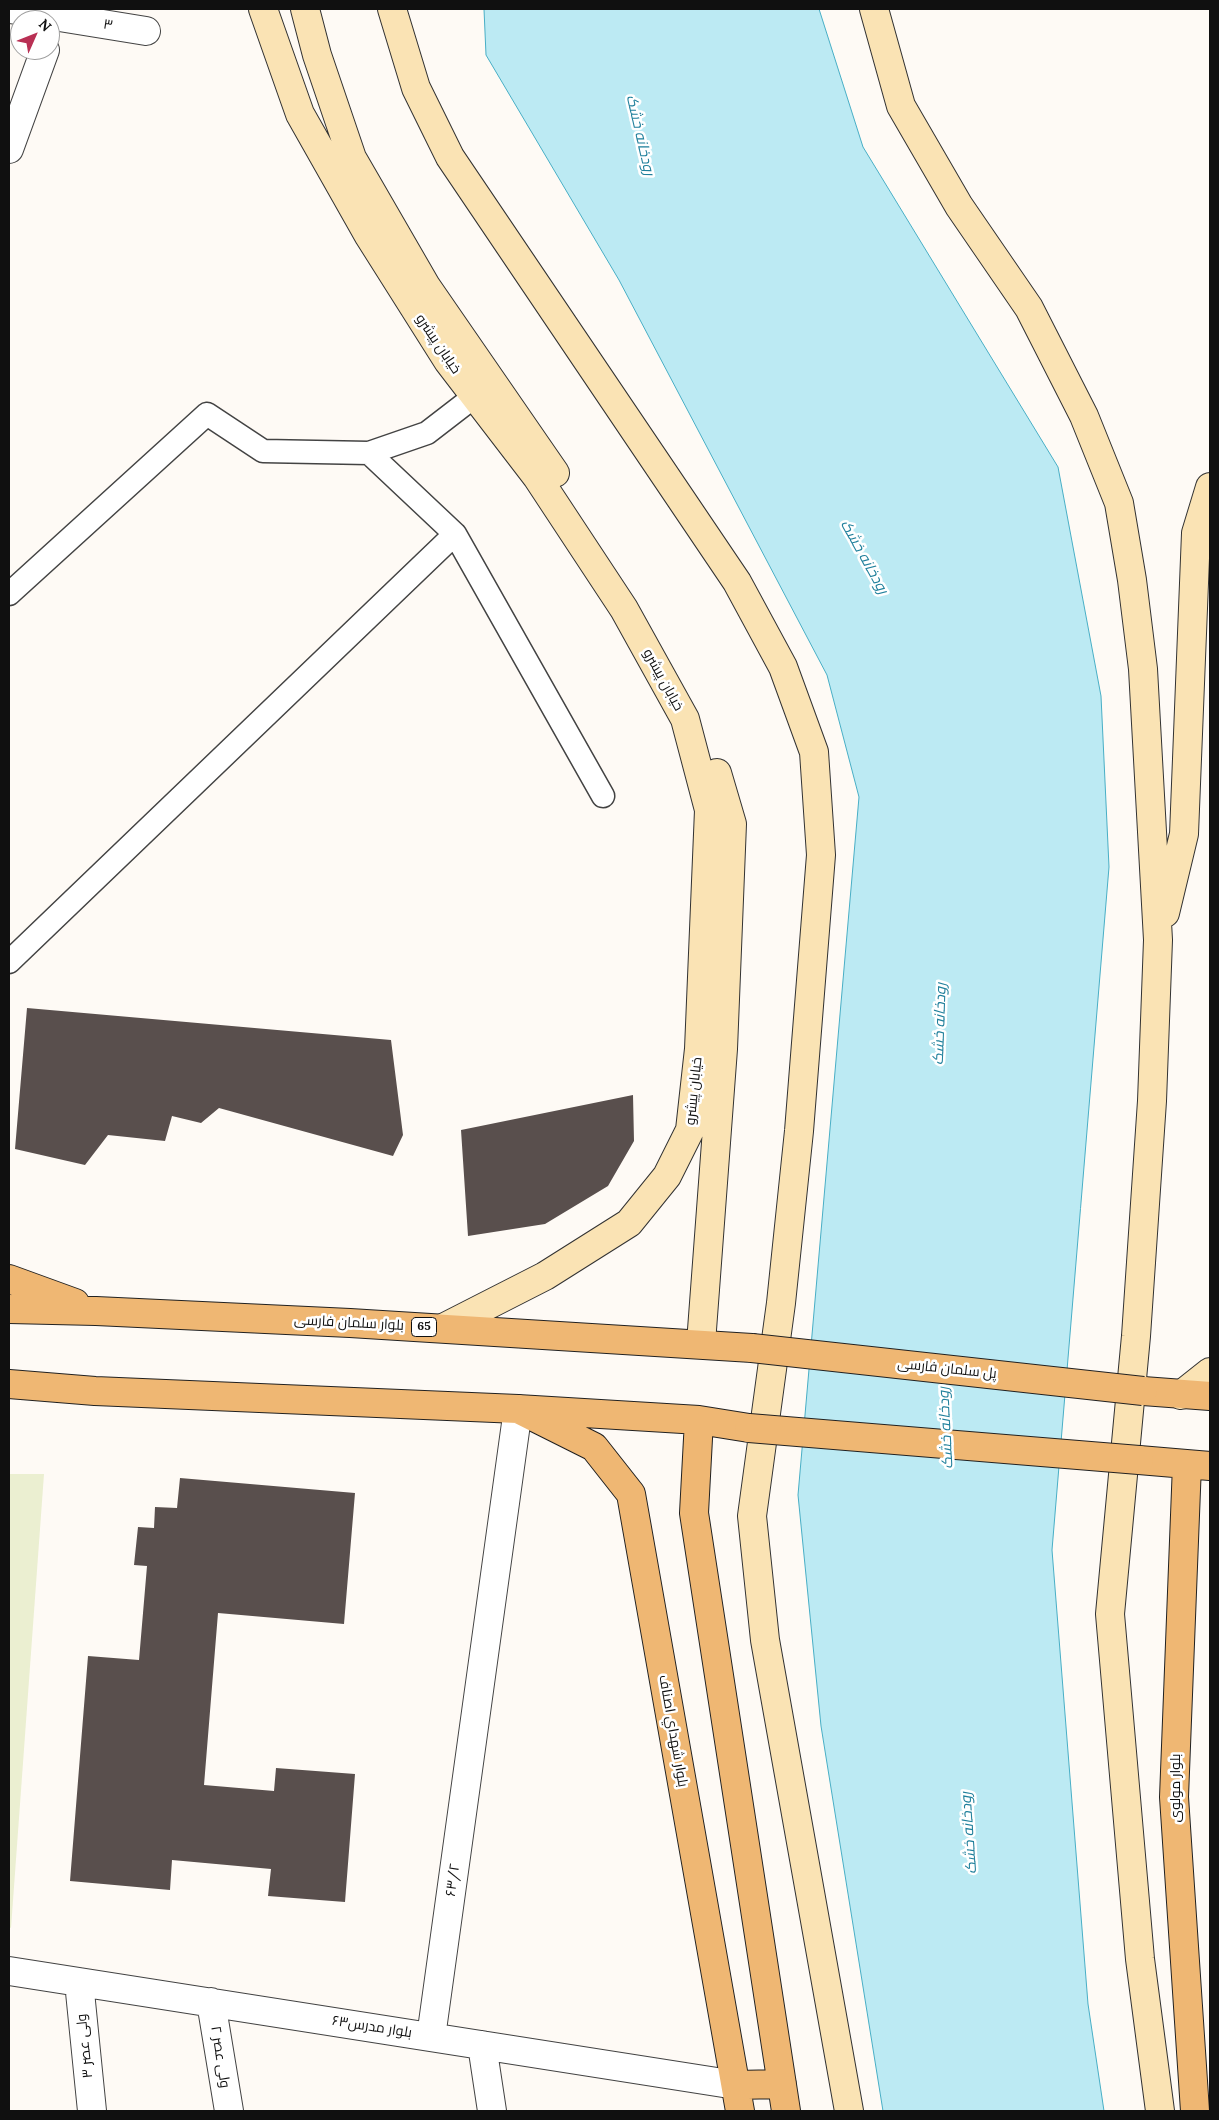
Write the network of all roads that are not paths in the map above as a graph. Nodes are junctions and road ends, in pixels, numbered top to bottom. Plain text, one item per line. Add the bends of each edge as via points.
1 (263, 9) edge
2 (305, 9) edge
3 (392, 9) edge
4 (874, 9) edge
5 (60, 26) edge
6 (146, 31) dead end
7 (41, 60) edge
8 (9, 149) edge
9 (475, 396) junction
10 (369, 453) junction
11 (1210, 487) edge
12 (455, 534) junction
13 (9, 594) edge
14 (603, 796) dead end
15 (1158, 940) junction
16 (9, 962) edge
17 (9, 1279) edge
18 (9, 1309) edge
19 (96, 1311) junction
20 (443, 1328) junction
21 (701, 1343) junction
22 (752, 1348) joint
23 (1210, 1372) edge
24 (9, 1384) edge
25 (95, 1391) junction
26 (1181, 1395) junction
27 (1210, 1396) edge
28 (9, 1403) edge
29 (518, 1409) junction
30 (699, 1420) junction
31 (1199, 1465) edge
32 (1210, 1490) edge
33 (1187, 1507) junction
34 (9, 1971) edge
35 (78, 1982) junction
36 (211, 2002) junction
37 (431, 2036) junction
38 (482, 2045) junction
39 (782, 2084) junction
40 (736, 2085) junction
41 (92, 2111) edge
42 (228, 2111) edge
43 (492, 2111) edge
44 (740, 2111) edge
45 (786, 2111) edge
46 (849, 2111) edge
47 (1160, 2111) edge
48 (1195, 2111) edge

1 - 9 main road, خیابان پیشرو via 300,114 369,236 448,361
2 - 21 main road, خیابان پیشرو via 352,158 426,286 627,579 696,701 727,805 732,824 723,1039
3 - 46 main road via 416,88 450,157 737,582 783,667 814,752 821,855 799,1131 781,1303 752,1516 765,1640
4 - 15 main road via 901,106 959,206 1029,308 1084,416 1119,503 1143,669
5 - 6 street, ۳
7 - 8 street
9 - 10 lane via 427,433
9 - 20 main road, خیابان پیشرو via 537,477 624,609 685,719 709,810 699,1049 690,1130 667,1176 629,1222 545,1276
10 - 12 lane
10 - 13 lane via 263,451 207,414
11 - 15 main road via 1196,533 1184,834
12 - 14 lane
12 - 16 lane
15 - 47 main road via 1152,1100 1137,1326 1110,1614 1140,1959
17 - 19 main road, بلوار سلمان فارسی
18 - 19 main road, بلوار سلمان فارسی / 65
19 - 20 main road, بلوار سلمان فارسی / 65
20 - 21 main road, بلوار سلمان فارسی / 65
21 - 22 main road, بلوار سلمان فارسی / 65
22 - 26 main road, پل سلمان فارسی / 65, bridge
23 - 26 main road
24 - 25 main road
25 - 28 main road
25 - 29 main road
26 - 27 main road, 65
29 - 30 main road
29 - 37 street, ۶۳/۲
29 - 40 main road, بلوار شهداي اصناف via 594,1447 631,1494
30 - 31 main road, bridge via 749,1428
30 - 39 main road via 694,1513
31 - 33 main road, بلوار مولوی
32 - 33 main road via 1203,1492
33 - 48 main road, بلوار مولوی via 1174,1797
34 - 35 street, بلوار مدرس۶۳
35 - 36 street, بلوار مدرس۶۳
35 - 41 street, ولی عصر ۳
36 - 37 street, بلوار مدرس۶۳
36 - 42 street, ولی عصر ۲
37 - 38 street, بلوار مدرس۶۳
38 - 40 street, بلوار مدرس۶۳
38 - 43 street
39 - 40 main road
39 - 45 main road
40 - 44 main road, بلوار شهداي اصناف

